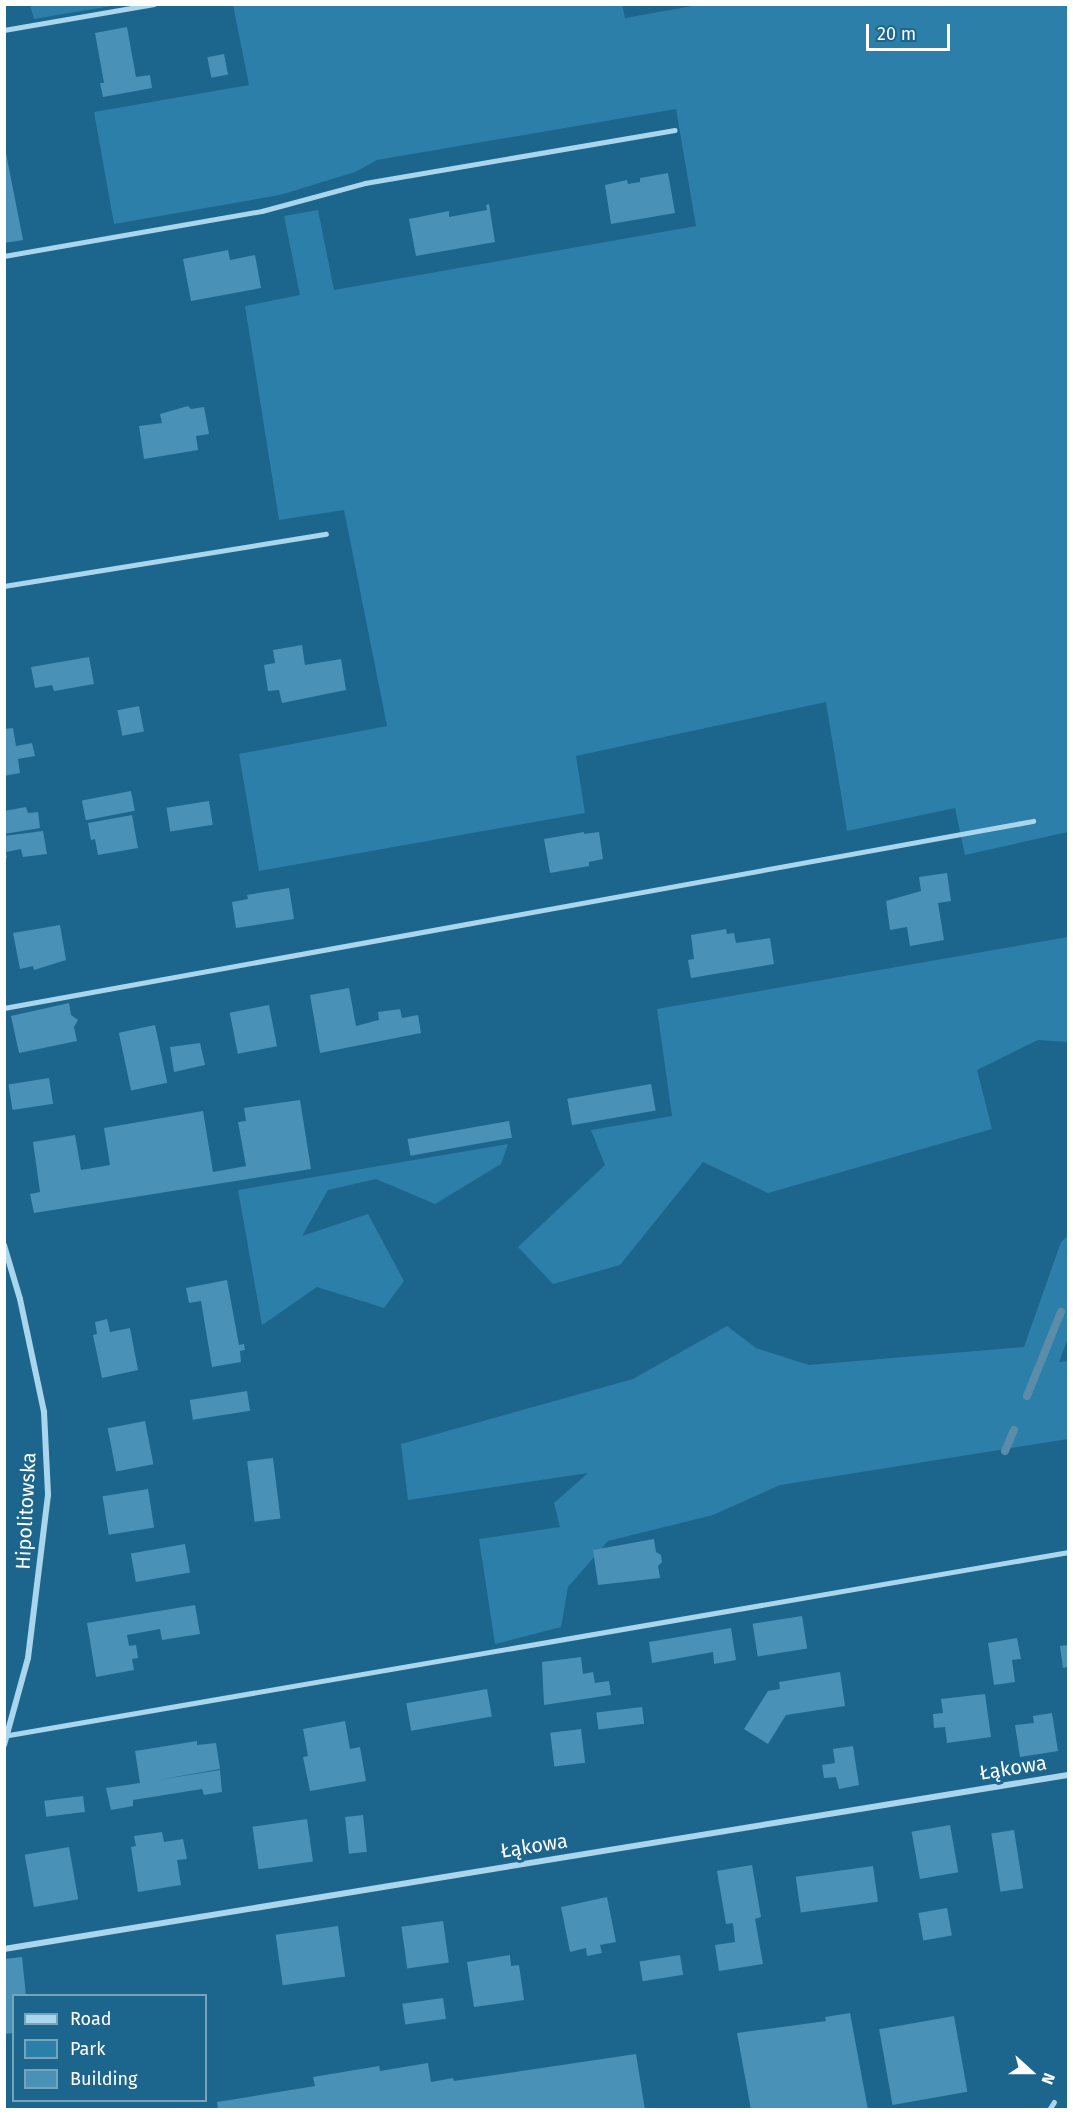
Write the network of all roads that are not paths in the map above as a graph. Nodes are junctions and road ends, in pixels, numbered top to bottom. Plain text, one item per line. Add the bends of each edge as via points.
1 (154, 4) edge
2 (4, 30) edge
3 (674, 130) dead end
4 (4, 256) edge
5 (326, 534) dead end
6 (4, 586) edge
7 (1033, 821) dead end
8 (4, 1008) edge
9 (4, 1245) edge
10 (1068, 1552) edge
11 (7, 1735) edge
12 (4, 1745) edge
13 (1068, 1775) edge
14 (4, 1949) edge
15 (1054, 2102) dead end
16 (1049, 2109) edge

1 - 2 lane
3 - 4 lane via 365,183 262,211
5 - 6 lane
7 - 8 lane
9 - 11 street, Hipolitowska via 44,1412 48,1495 28,1658
10 - 11 lane
11 - 12 street, Hipolitowska
13 - 14 street, Łąkowa
15 - 16 lane

